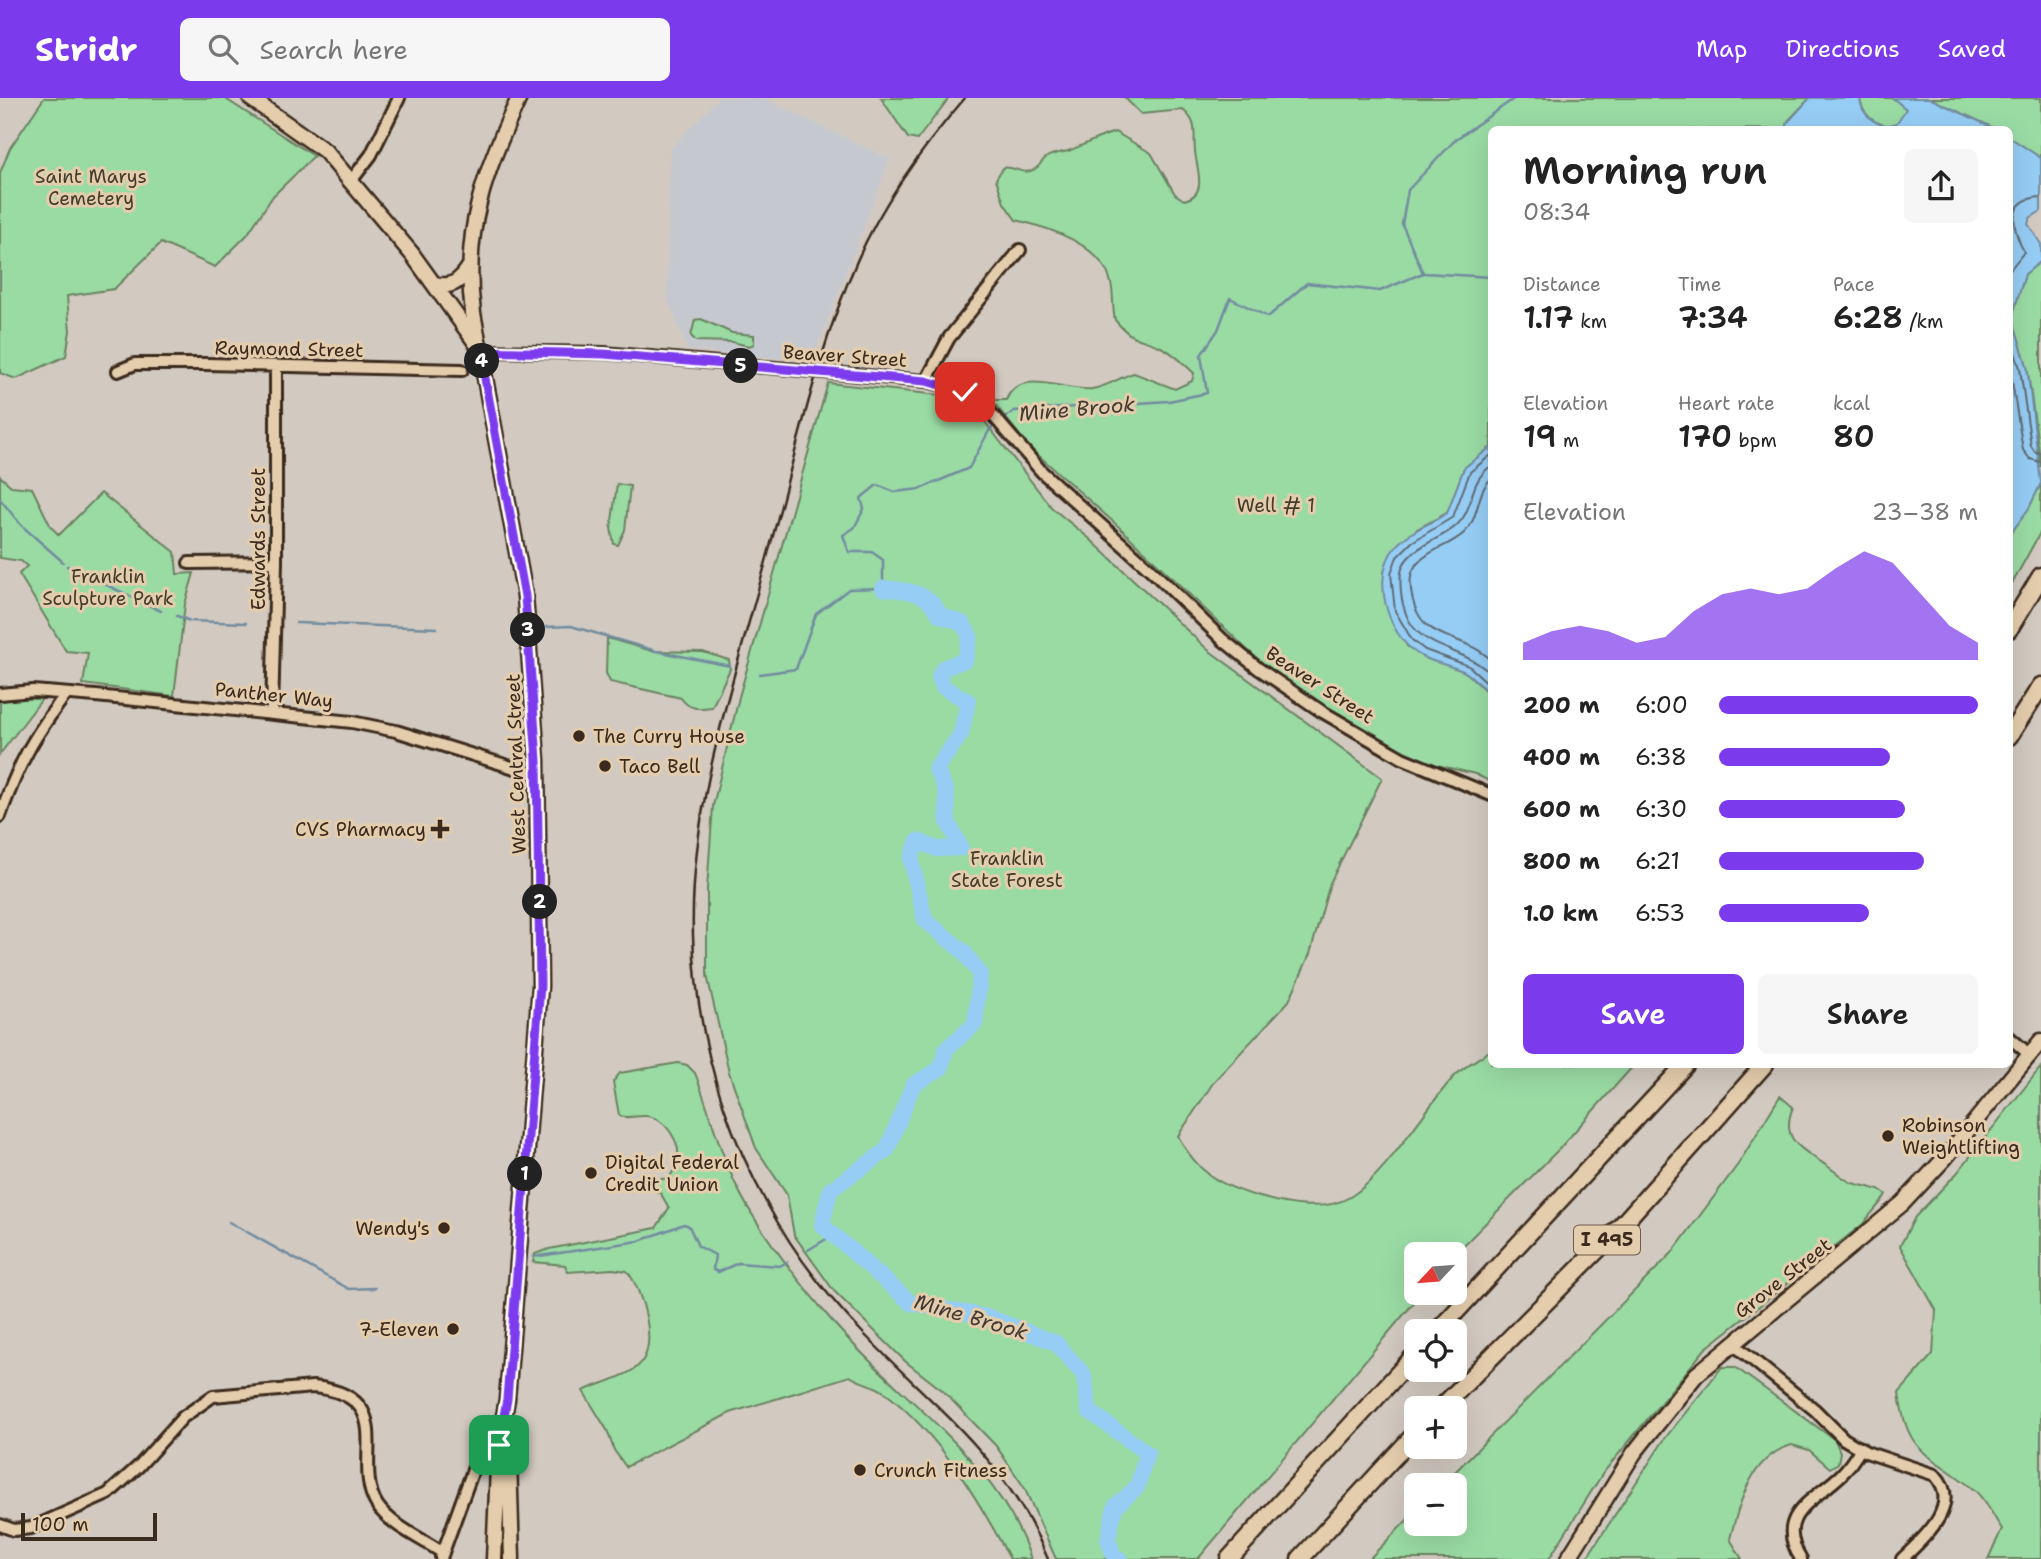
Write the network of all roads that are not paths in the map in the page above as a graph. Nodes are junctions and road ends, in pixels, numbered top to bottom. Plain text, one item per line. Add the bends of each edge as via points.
1 (250, 98) edge
2 (399, 98) edge
3 (519, 98) edge
4 (351, 181) junction
5 (1020, 250) dead end
6 (470, 266) junction
7 (435, 284) junction
8 (480, 351) junction
9 (276, 367) junction
10 (462, 370) dead end
11 (118, 371) dead end
12 (926, 381) junction
13 (276, 562) junction
14 (189, 563) dead end
15 (2041, 576) edge
16 (2013, 622) edge
17 (2041, 685) edge
18 (0, 694) edge
19 (66, 694) junction
20 (272, 712) junction
21 (2013, 730) edge
22 (537, 775) junction
23 (1488, 794) edge
24 (0, 816) edge
25 (2013, 1040) edge
26 (2041, 1041) edge
27 (2030, 1055) junction
28 (1682, 1068) edge
29 (1761, 1068) edge
30 (1449, 1319) edge
31 (1732, 1343) junction
32 (1404, 1367) edge
33 (1453, 1396) edge
34 (507, 1399) junction
35 (1404, 1446) edge
36 (1861, 1448) junction
37 (477, 1459) dead end
38 (0, 1525) edge
39 (442, 1556) edge
40 (494, 1559) edge
41 (512, 1559) edge
42 (1229, 1559) edge
43 (1300, 1559) edge
44 (1568, 1559) edge
45 (1801, 1559) edge
46 (1902, 1559) edge

1 - 4 main road via 300,130
2 - 4 street via 371,155
3 - 6 main road, West Central Street via 480,192
4 - 7 main road
5 - 12 street via 949,338
6 - 7 main road via 453,284
6 - 8 main road, West Central Street
7 - 8 main road
8 - 12 street, Beaver Street via 604,354
8 - 22 main road, West Central Street via 525,596
9 - 10 street, Raymond Street
9 - 11 street, Raymond Street via 135,364
9 - 13 street, Edwards Street
12 - 23 street, Beaver Street via 970,394 1042,472 1259,669 1321,712 1402,758
13 - 14 street
13 - 20 street, Edwards Street
15 - 16 highway
17 - 21 highway
18 - 19 street, Panther Way
19 - 20 street, Panther Way
19 - 24 street via 27,748
20 - 22 street, Panther Way via 384,728
22 - 34 main road, West Central Street via 540,986
25 - 27 street
26 - 27 main road, Grove Street
27 - 31 main road, Grove Street via 1913,1194
28 - 30 highway, I 495
29 - 33 highway, I 495 via 1620,1227
31 - 36 street via 1844,1439
31 - 44 main road, Grove Street via 1696,1375 1653,1427
32 - 42 highway
34 - 40 main road, West Central Street via 499,1445
34 - 41 main road, West Central Street
35 - 43 highway
36 - 45 street via 1841,1476 1796,1515 1792,1532
36 - 46 street via 1935,1475 1942,1484 1945,1500 1937,1521
37 - 39 street
38 - 39 street via 14,1530 31,1528 108,1494 183,1417 213,1396 313,1387 355,1403 370,1431 369,1478 377,1504

